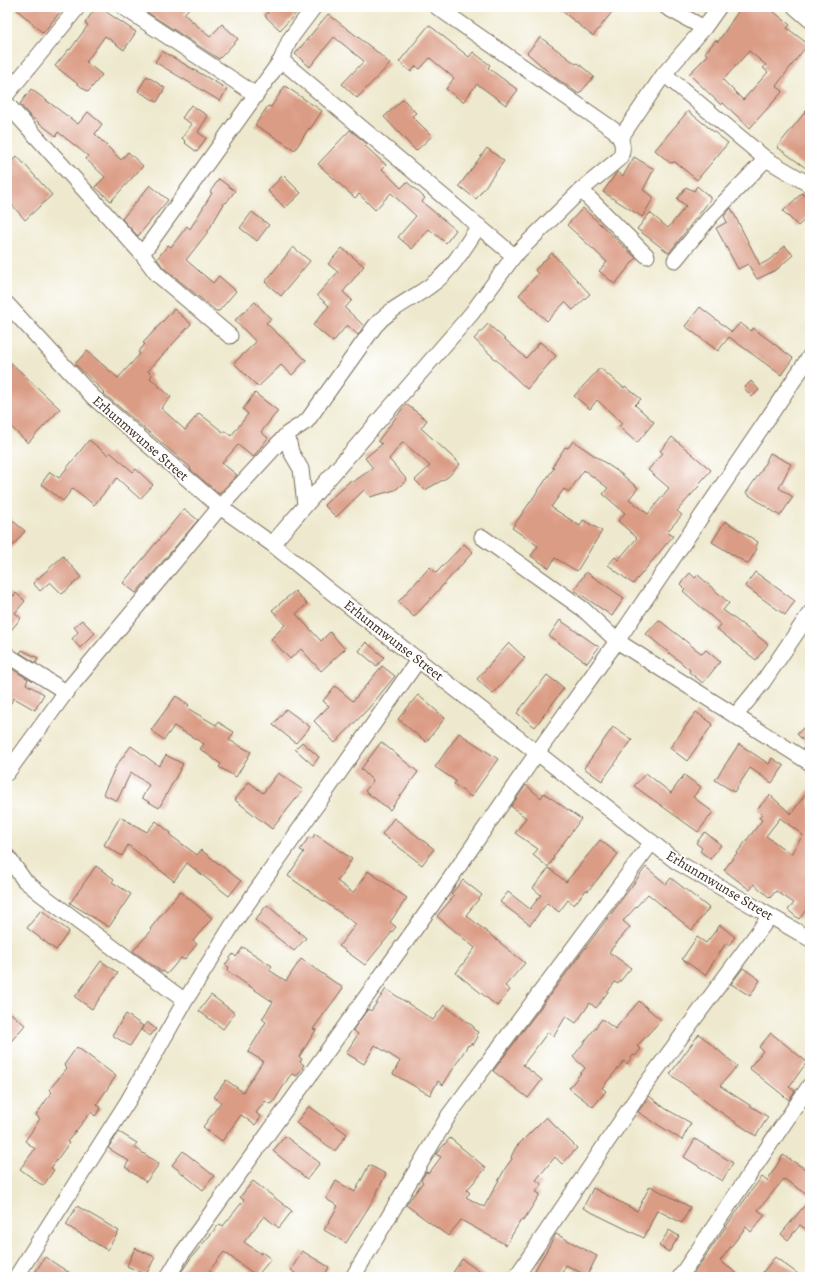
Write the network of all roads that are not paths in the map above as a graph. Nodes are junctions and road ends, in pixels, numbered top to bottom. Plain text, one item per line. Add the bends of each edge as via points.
1 (78, 7) edge
2 (123, 7) edge
3 (314, 7) edge
4 (437, 7) edge
5 (666, 7) edge
6 (719, 7) edge
7 (795, 7) edge
8 (810, 20) edge
9 (704, 28) junction
10 (281, 60) junction
11 (664, 74) junction
12 (10, 84) edge
13 (256, 95) junction
14 (7, 104) edge
15 (620, 137) junction
16 (766, 159) junction
17 (810, 185) edge
18 (581, 190) junction
19 (479, 226) junction
20 (142, 254) junction
21 (514, 256) junction
22 (647, 256) dead end
23 (675, 260) dead end
24 (7, 304) edge
25 (230, 336) dead end
26 (810, 356) edge
27 (287, 434) junction
28 (305, 505) junction
29 (220, 508) junction
30 (482, 538) dead end
31 (272, 544) junction
32 (810, 613) edge
33 (617, 641) junction
34 (7, 655) edge
35 (419, 659) junction
36 (66, 692) junction
37 (735, 716) junction
38 (537, 753) junction
39 (810, 763) edge
40 (7, 773) edge
41 (652, 842) junction
42 (7, 856) edge
43 (770, 916) junction
44 (810, 939) edge
45 (185, 1001) junction
46 (810, 1085) edge
47 (16, 1277) edge
48 (168, 1277) edge
49 (353, 1277) edge
50 (516, 1277) edge
51 (680, 1277) edge

1 - 12 street
2 - 13 street
3 - 10 street via 290,39
4 - 15 street via 614,130
5 - 9 street
6 - 9 street
7 - 8 street
9 - 11 street
10 - 13 street
10 - 19 street
11 - 15 street
11 - 16 street
13 - 20 street
14 - 20 street
15 - 18 street via 623,144 620,158
16 - 17 street
16 - 23 street via 711,216
18 - 21 street
18 - 22 street
19 - 21 street
19 - 27 street via 435,282 383,316 307,420
20 - 25 street via 157,274
21 - 28 street via 472,313
24 - 29 street, Erhunmwunse Street via 93,397
26 - 33 street
27 - 28 street via 291,452 301,469
27 - 29 street
28 - 31 street
29 - 31 street, Erhunmwunse Street
29 - 36 street
30 - 33 street via 583,609
31 - 35 street, Erhunmwunse Street
32 - 37 street via 763,682
33 - 37 street
33 - 38 street
34 - 36 street
35 - 38 street, Erhunmwunse Street
35 - 45 street via 234,924
36 - 40 street
37 - 39 street
38 - 41 street, Erhunmwunse Street
38 - 48 street via 428,911 181,1255
41 - 43 street, Erhunmwunse Street via 677,862
41 - 49 street via 449,1114
42 - 45 street via 24,880 41,894
43 - 44 street, Erhunmwunse Street
43 - 50 street via 644,1087
45 - 47 street via 128,1101
46 - 51 street

